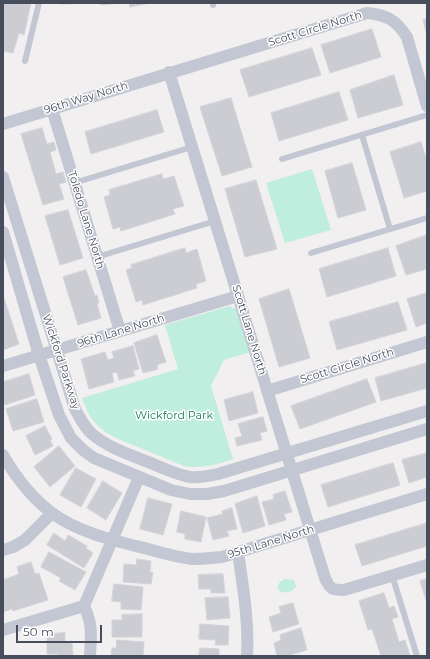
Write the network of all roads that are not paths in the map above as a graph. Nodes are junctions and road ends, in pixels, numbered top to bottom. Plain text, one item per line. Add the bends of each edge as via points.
1 (39, 3) edge
2 (25, 61) dead end
3 (169, 72) junction
4 (427, 106) edge
5 (52, 109) junction
6 (427, 115) edge
7 (3, 124) edge
8 (362, 134) junction
9 (192, 147) junction
10 (282, 159) dead end
11 (3, 177) edge
12 (74, 183) junction
13 (427, 218) edge
14 (215, 221) junction
15 (390, 229) junction
16 (3, 232) edge
17 (311, 254) dead end
18 (97, 257) junction
19 (238, 296) junction
20 (120, 332) junction
21 (427, 342) edge
22 (57, 350) junction
23 (39, 355) junction
24 (3, 366) edge
25 (267, 391) junction
26 (427, 411) edge
27 (427, 429) edge
28 (286, 453) junction
29 (3, 455) edge
30 (291, 470) junction
31 (139, 477) junction
32 (427, 494) edge
33 (52, 513) junction
34 (310, 530) junction
35 (112, 540) junction
36 (3, 550) edge
37 (238, 552) junction
38 (427, 565) edge
39 (392, 575) junction
40 (84, 606) junction
41 (3, 630) edge
42 (248, 633) junction
43 (90, 656) edge
44 (247, 656) edge
45 (255, 656) edge
46 (417, 656) edge

1 - 2 lane
3 - 4 street, Scott Circle North via 359,15 379,14 397,24 407,37
3 - 5 street, 96th Way North
3 - 9 street, Scott Lane North
5 - 7 street, 96th Way North
5 - 12 street, Toledo Lane North
6 - 8 lane
8 - 10 lane
8 - 15 lane
9 - 12 lane
9 - 14 street, Scott Lane North
11 - 22 street, Wickford Parkway
12 - 18 street, Toledo Lane North
13 - 15 lane
14 - 18 lane
14 - 19 street, Scott Lane North
15 - 17 lane
16 - 23 street, Wickford Parkway
18 - 20 street, Toledo Lane North
19 - 20 street, 96th Lane North
19 - 25 street, Scott Lane North
20 - 22 street, 96th Lane North
21 - 25 street, Scott Circle North
22 - 23 street, 96th Lane North
22 - 28 street, Wickford Parkway via 75,409 82,422 101,441 113,448 190,477 218,474
23 - 24 street, 96th Lane North
23 - 31 street, Wickford Parkway via 59,415 71,438 94,458
25 - 28 street, Scott Lane North
26 - 28 street, Wickford Parkway
27 - 30 street, Wickford Parkway
28 - 30 street, Scott Lane North
29 - 33 street, 95th Lane North via 20,481
30 - 31 street, Wickford Parkway via 207,494 171,490
30 - 34 street, Scott Lane North
31 - 35 street
32 - 34 street, 95th Lane North
33 - 35 street, 95th Lane North
33 - 36 street via 25,540
34 - 37 street, 95th Lane North
34 - 39 street, Scott Lane North via 330,588 344,590
35 - 37 street, 95th Lane North via 192,559 222,557
35 - 40 street
37 - 42 street
38 - 39 street
39 - 46 lane
40 - 41 street
40 - 43 street via 92,628
42 - 44 street
42 - 45 street

